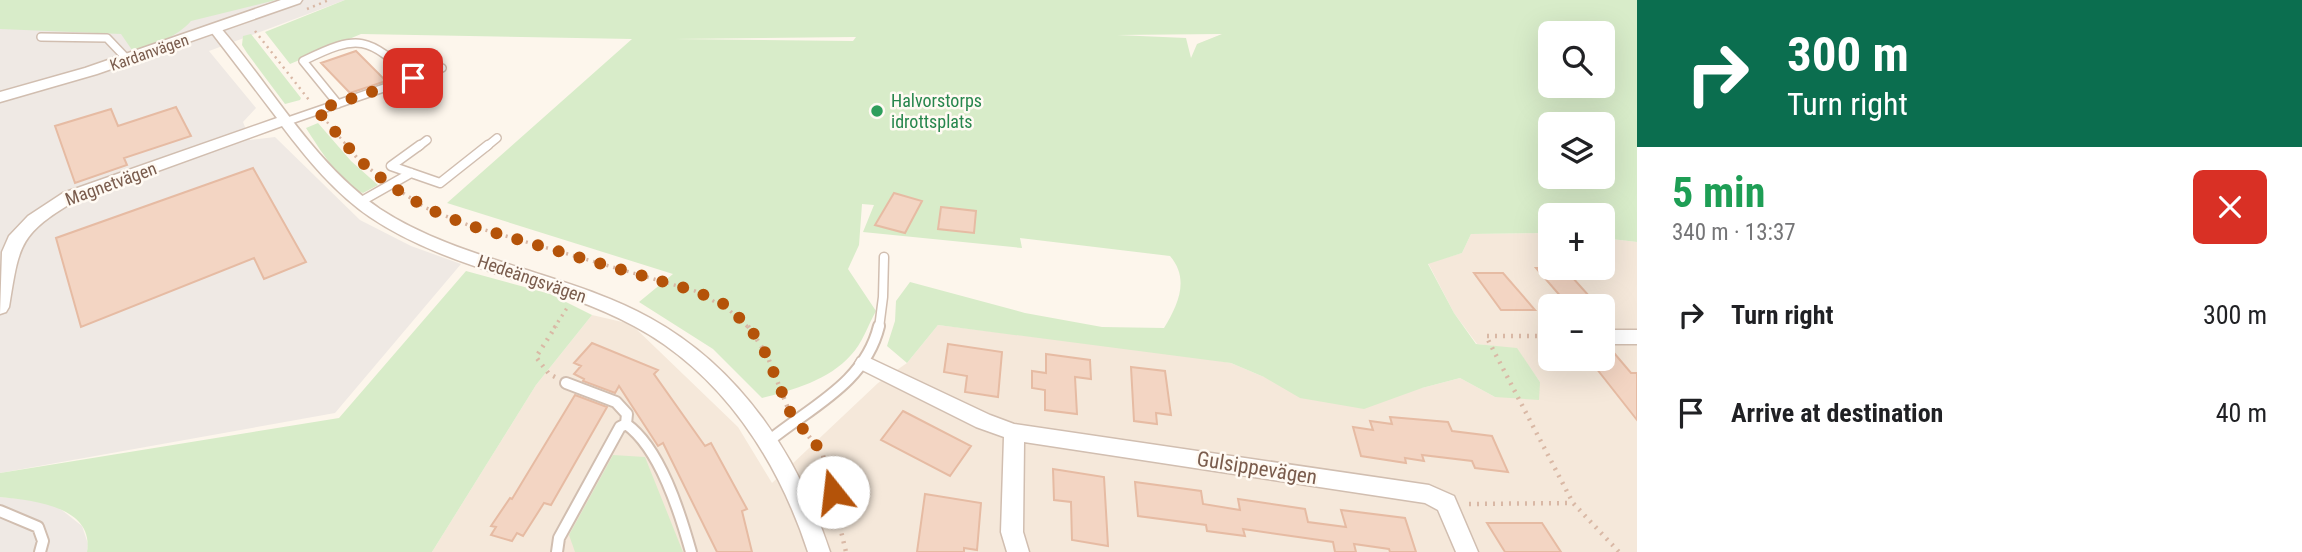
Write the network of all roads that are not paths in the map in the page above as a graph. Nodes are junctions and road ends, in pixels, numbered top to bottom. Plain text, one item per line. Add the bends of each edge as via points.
1 (295, 0) edge
2 (215, 29) junction
3 (41, 37) dead end
4 (127, 59) junction
5 (442, 68) dead end
6 (413, 78) junction
7 (0, 97) edge
8 (338, 104) junction
9 (285, 121) junction
10 (497, 138) dead end
11 (428, 140) dead end
12 (411, 173) junction
13 (360, 201) junction
14 (884, 257) dead end
15 (0, 307) edge
16 (1615, 338) edge
17 (1636, 339) edge
18 (865, 363) junction
19 (566, 383) road end
20 (626, 424) junction
21 (1014, 432) junction
22 (770, 440) junction
23 (0, 511) edge
24 (40, 552) edge
25 (557, 552) edge
26 (691, 552) edge
27 (818, 552) edge
28 (1018, 552) edge
29 (1468, 552) edge

1 - 2 street, Kardanvägen
2 - 4 street, Kardanvägen
2 - 9 street, Hedeängsvägen
3 - 4 lane via 107,38
4 - 7 street, Kardanvägen
5 - 6 lane
6 - 8 lane
6 - 8 lane via 373,43 340,42 303,61
8 - 9 lane
9 - 13 street, Hedeängsvägen via 342,189
9 - 15 street, Magnetvägen via 80,193 50,208 17,234
10 - 12 lane via 440,183
11 - 12 lane via 391,166
12 - 13 lane
13 - 22 street, Hedeängsvägen via 412,234 642,322 674,341 715,377
14 - 18 lane via 884,305
16 - 17 street
18 - 21 street, Gulsippevägen
18 - 22 lane
19 - 20 lane via 616,402 627,414
20 - 25 lane via 620,427 559,538
20 - 26 lane via 634,426 650,449 687,532
21 - 28 street via 1012,532
21 - 29 street, Gulsippevägen via 1429,494 1446,503
22 - 27 street, Hedeängsvägen via 796,490
23 - 24 lane via 38,527 43,541

